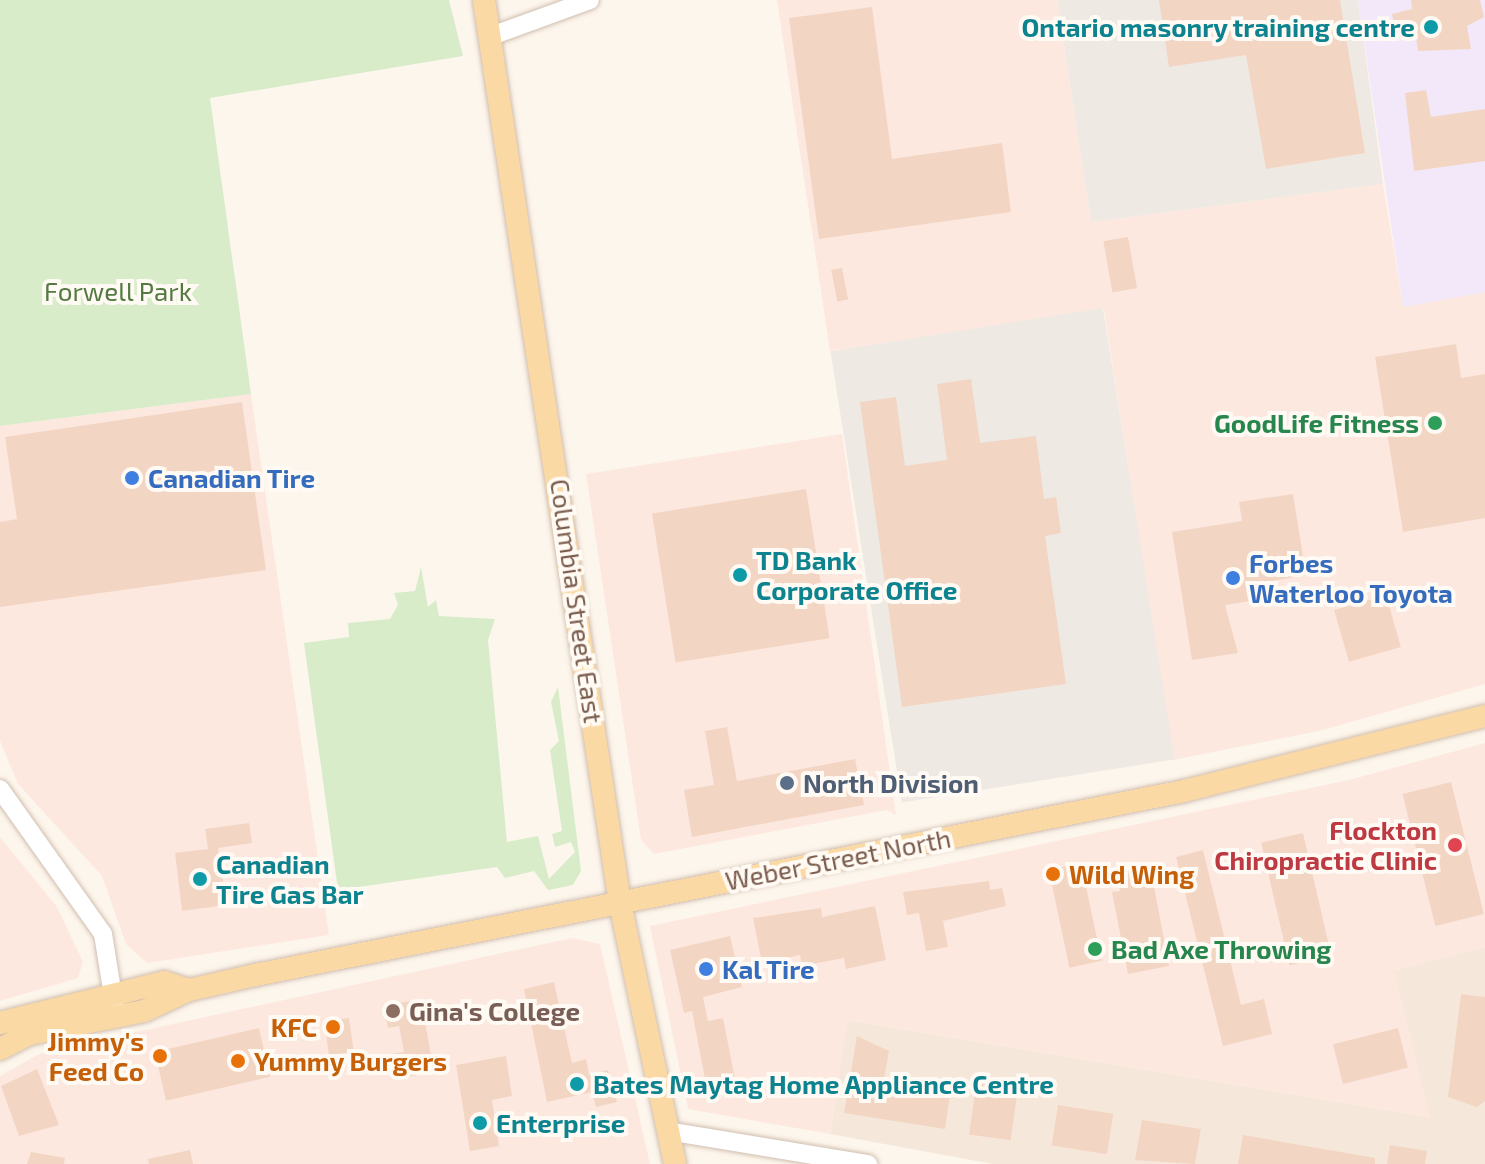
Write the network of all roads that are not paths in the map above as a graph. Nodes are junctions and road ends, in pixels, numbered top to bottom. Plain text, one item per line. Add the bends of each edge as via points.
1 (484, 0) edge
2 (590, 0) edge
3 (494, 35) junction
4 (1485, 716) edge
5 (0, 789) edge
6 (620, 903) junction
7 (189, 990) junction
8 (113, 991) junction
9 (116, 1015) junction
10 (0, 1023) edge
11 (0, 1049) edge
12 (668, 1131) junction
13 (675, 1164) edge
14 (868, 1164) edge

1 - 3 main road, Columbia Street East
2 - 3 street
3 - 6 main road, Columbia Street East
4 - 6 main road, Weber Street North via 1194,789
5 - 8 street via 103,934
6 - 7 main road, Weber Street North
6 - 12 main road, Columbia Street East
7 - 8 main road, Weber Street North via 164,982
7 - 9 main road, Weber Street North via 169,1004
8 - 9 street
8 - 10 main road, Weber Street North
9 - 11 main road, Weber Street North via 30,1034
12 - 13 main road, Columbia Street East
12 - 14 street

